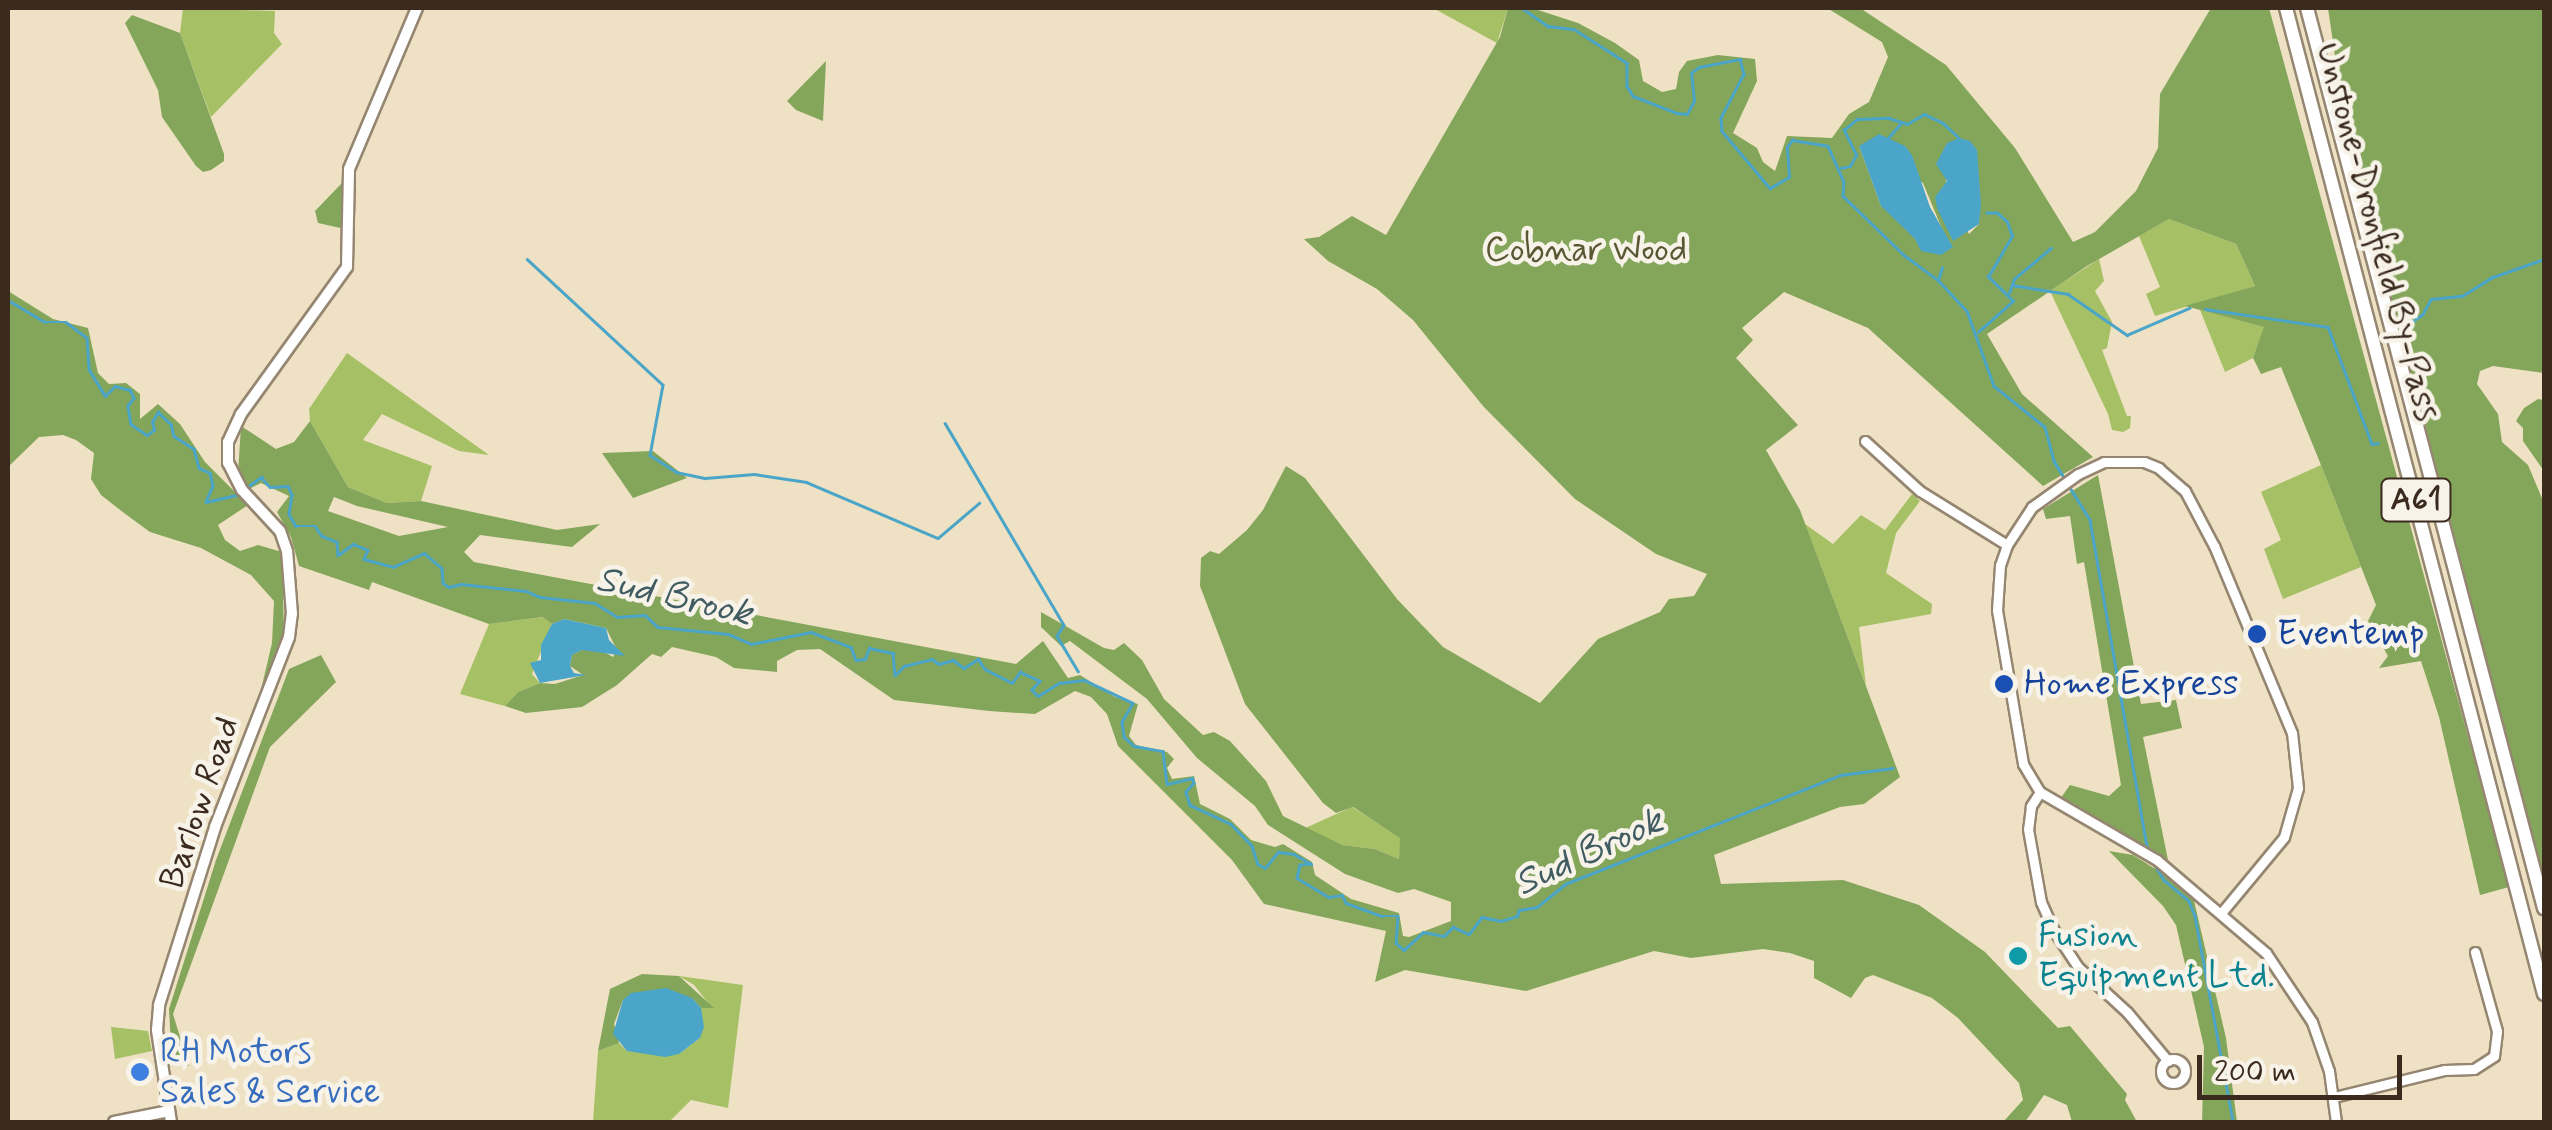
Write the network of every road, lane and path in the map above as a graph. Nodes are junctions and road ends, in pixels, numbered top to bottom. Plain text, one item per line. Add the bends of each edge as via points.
1 (417, 8) edge
2 (2286, 8) edge
3 (2307, 8) edge
4 (1865, 440) dead end
5 (2006, 544) junction
6 (2040, 792) junction
7 (2544, 908) edge
8 (2222, 912) junction
9 (2475, 952) dead end
10 (2544, 994) edge
11 (2168, 1061) dead end
12 (2486, 1064) junction
13 (2491, 1077) dead end
14 (2334, 1097) junction
15 (170, 1117) edge
16 (114, 1122) edge
17 (2336, 1122) edge

1 - 15 main road, Barlow Road via 349,169 347,267 228,442 228,463 242,490 270,518 287,551 289,637 215,827 159,1005
2 - 10 highway, Unstone-Dronfield By-Pass / A61
3 - 7 highway, Unstone-Dronfield By-Pass / A61
4 - 5 street via 1920,491
5 - 6 street via 1996,580 1997,610 2019,752
5 - 8 street via 2052,491 2104,462 2144,462 2184,491 2292,734 2298,766 2294,813 2271,856
6 - 8 street via 2157,860
6 - 11 street via 2028,829 2041,902 2053,929 2078,966
8 - 14 street via 2294,989 2320,1043
9 - 12 street via 2497,1031 2494,1056
12 - 13 street
12 - 14 street
14 - 17 street
15 - 16 main road

